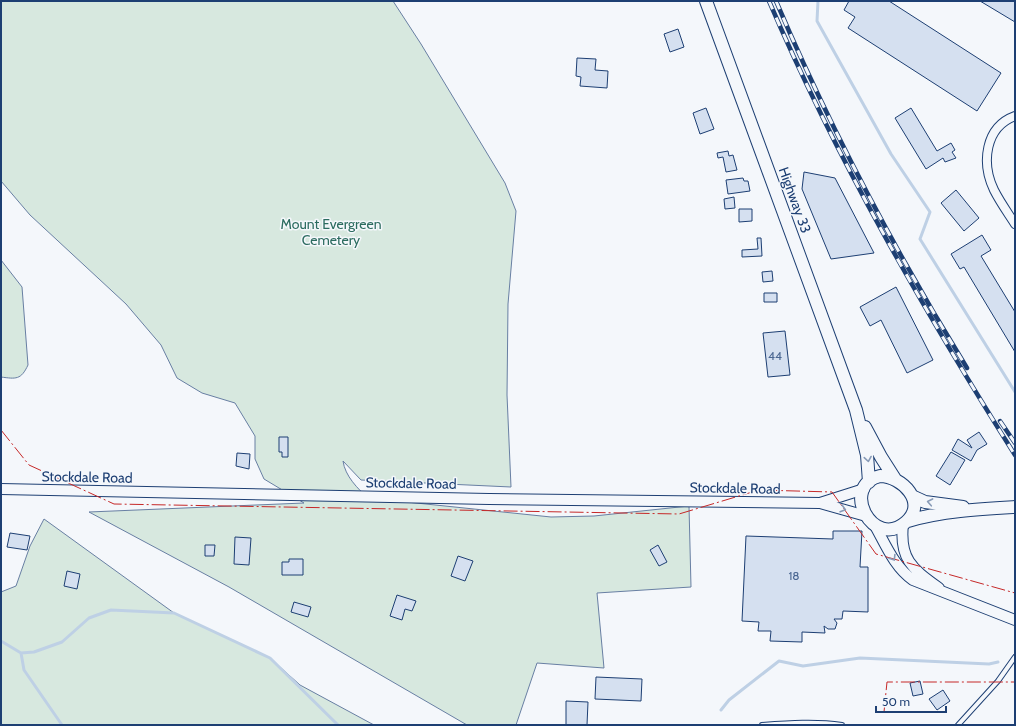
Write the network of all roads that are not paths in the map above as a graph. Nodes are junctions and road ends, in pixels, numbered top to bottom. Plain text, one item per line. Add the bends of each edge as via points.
1 (706, 1) edge
2 (1015, 116) edge
3 (1015, 224) edge
4 (856, 410) junction
5 (895, 479) junction
6 (866, 486) junction
7 (1, 489) edge
8 (912, 496) junction
9 (820, 503) junction
10 (1015, 507) edge
11 (976, 509) junction
12 (870, 520) junction
13 (905, 523) junction
14 (949, 595) junction
15 (1015, 620) edge
16 (1015, 657) edge
17 (762, 725) edge
18 (842, 725) edge
19 (958, 725) edge

1 - 4 main road, Highway 33
2 - 3 street via 1002,122 992,134 988,147 988,168 993,188
4 - 5 main road, Highway 33
4 -> 6 main road, Highway 33 via 868,455
5 - 6 main road via 880,476
5 - 8 main road via 907,487
6 - 9 street, Stockdale Road
6 - 12 main road via 862,502
7 - 9 street, Stockdale Road
11 -> 8 main road via 925,502
8 - 13 main road via 913,509
9 -> 12 street, Stockdale Road
10 - 11 main road
11 - 13 main road via 920,517
12 - 13 main road via 881,528 891,529
12 -> 14 street via 906,576
13 - 14 street via 903,548 907,560 921,575
14 - 15 street
16 - 19 lane via 998,681
17 - 18 lane

